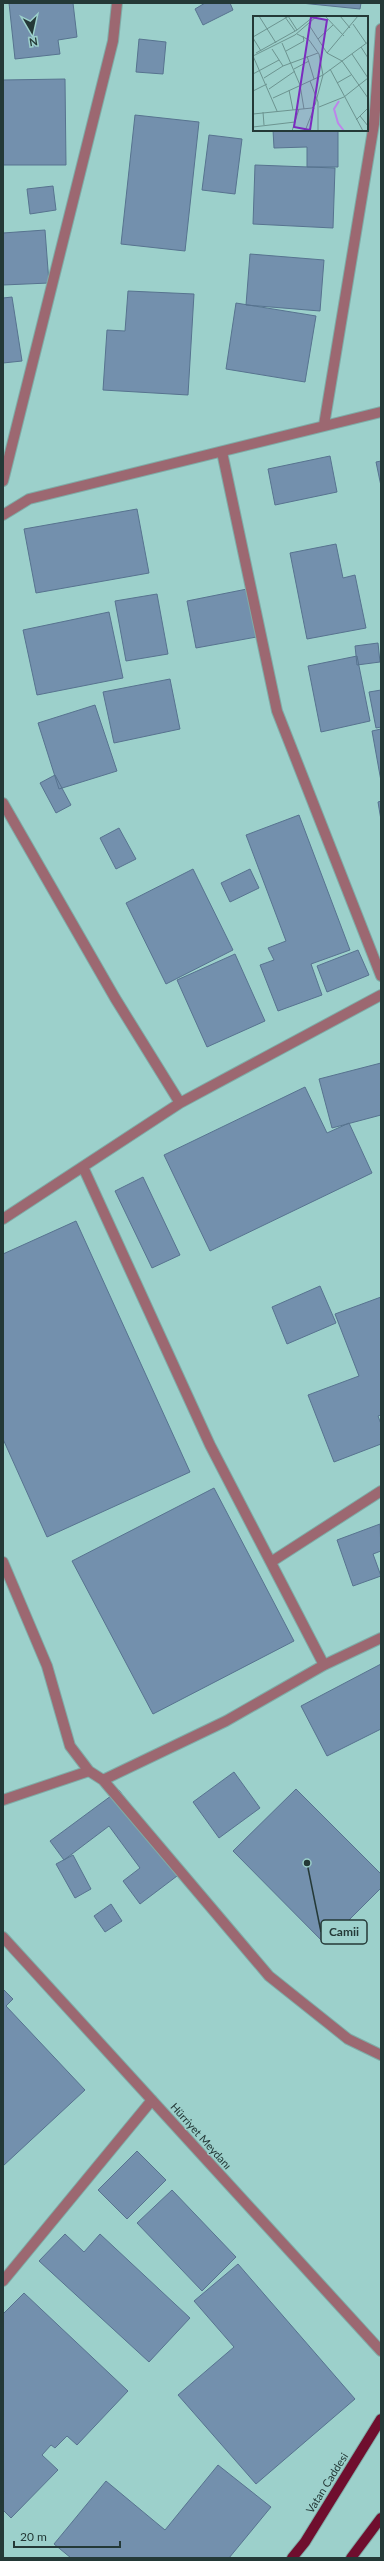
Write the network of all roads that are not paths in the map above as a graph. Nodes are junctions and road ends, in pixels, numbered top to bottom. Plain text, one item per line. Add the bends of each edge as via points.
1 (117, 3) edge
2 (381, 29) edge
3 (377, 122) edge
4 (381, 412) edge
5 (324, 425) junction
6 (222, 452) junction
7 (3, 481) edge
8 (3, 515) edge
9 (3, 803) edge
10 (381, 976) edge
11 (381, 995) edge
12 (180, 1103) junction
13 (83, 1167) junction
14 (3, 1219) edge
15 (381, 1491) edge
16 (3, 1562) edge
17 (271, 1562) junction
18 (381, 1638) edge
19 (324, 1665) junction
20 (89, 1771) junction
21 (103, 1780) junction
22 (3, 1800) edge
23 (3, 1937) edge
24 (381, 2055) edge
25 (152, 2100) junction
26 (3, 2280) edge
27 (381, 2351) edge
28 (381, 2419) edge
29 (381, 2518) edge
30 (292, 2558) edge
31 (351, 2558) edge

1 - 7 street via 113,41
2 - 3 street
3 - 5 street
4 - 5 street
5 - 6 street
6 - 8 street via 29,499
6 - 10 street via 277,711
9 - 12 street via 115,998
11 - 12 street
12 - 13 street
13 - 14 street
13 - 17 street via 210,1445
15 - 17 street
16 - 20 street via 47,1666 70,1746
17 - 19 street
18 - 19 street
19 - 21 street via 226,1721
20 - 21 street
20 - 22 street
21 - 24 street via 269,1976 348,2039
23 - 25 street, Hürriyet Meydanı
25 - 26 street
25 - 27 street, Hürriyet Meydanı
28 - 30 main road, Vatan Caddesi via 305,2542
29 - 31 main road

